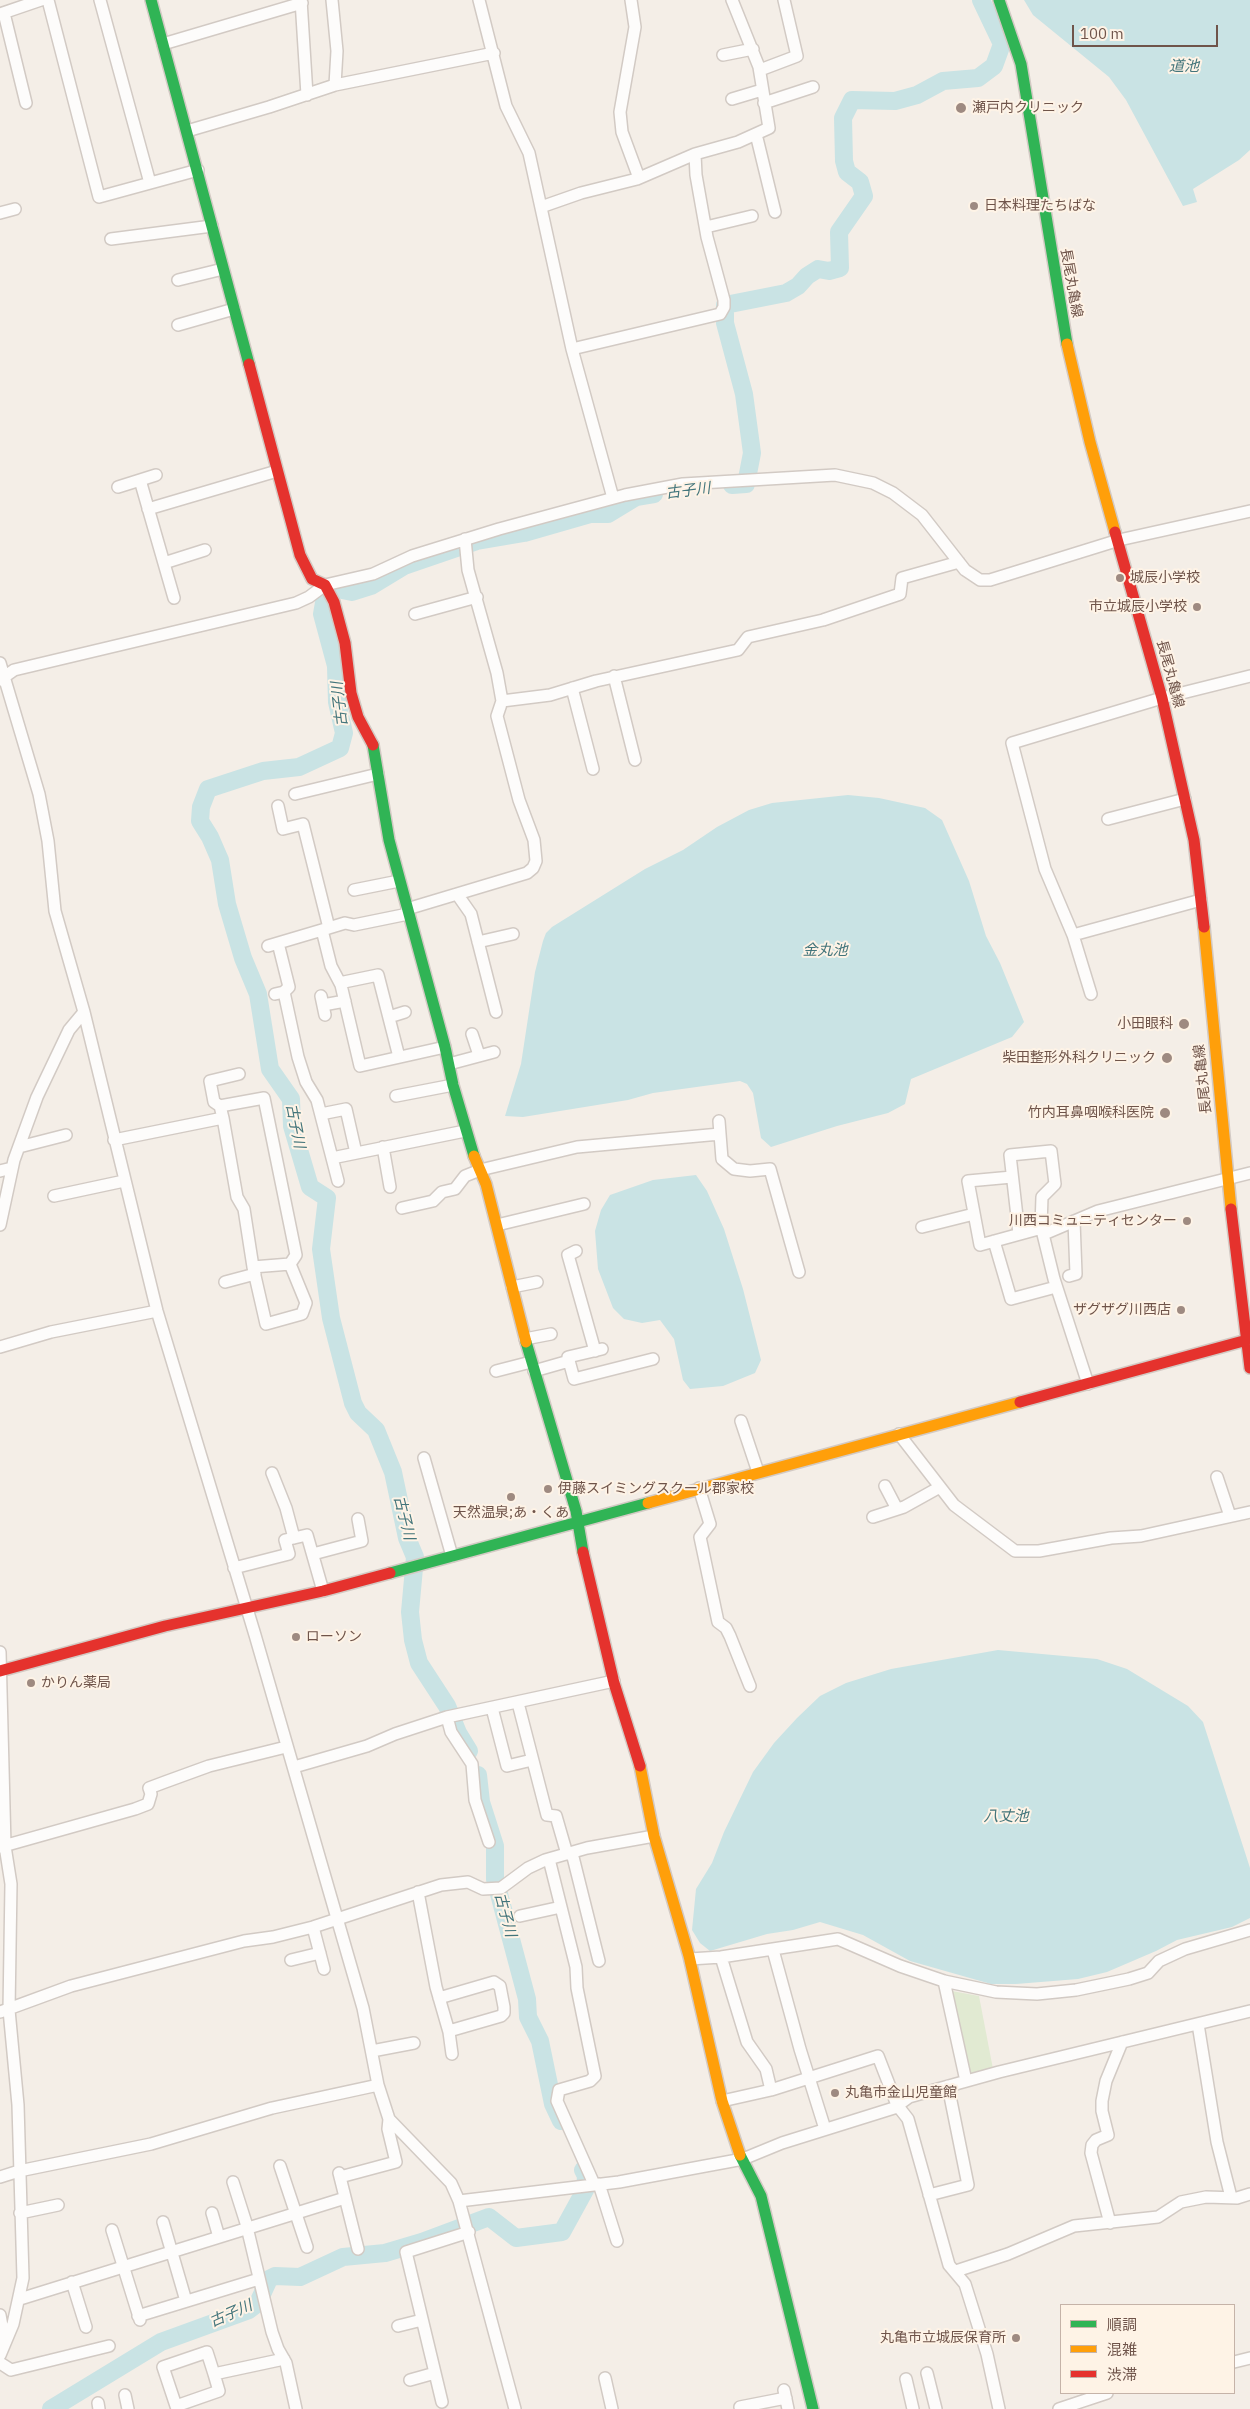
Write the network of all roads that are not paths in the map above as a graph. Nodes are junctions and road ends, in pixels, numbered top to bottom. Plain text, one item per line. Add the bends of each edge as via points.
1 (41, 0) edge
2 (48, 0) edge
3 (100, 0) edge
4 (151, 0) edge
5 (332, 0) edge
6 (478, 0) edge
7 (631, 0) edge
8 (732, 0) edge
9 (784, 0) edge
10 (999, 0) edge
11 (302, 1) edge
12 (2, 13) edge
13 (163, 44) junction
14 (753, 49) junction
15 (494, 53) junction
16 (723, 55) dead end
17 (760, 70) junction
18 (335, 85) junction
19 (813, 87) dead end
20 (762, 90) junction
21 (307, 95) junction
22 (732, 98) dead end
23 (26, 103) dead end
24 (764, 103) junction
25 (188, 131) junction
26 (756, 134) junction
27 (695, 154) junction
28 (198, 170) junction
29 (639, 178) junction
30 (150, 183) junction
31 (99, 197) junction
32 (88, 200) dead end
33 (541, 207) junction
34 (15, 209) dead end
35 (775, 212) dead end
36 (0, 214) edge
37 (752, 216) dead end
38 (212, 226) junction
39 (706, 227) junction
40 (111, 239) dead end
41 (223, 270) junction
42 (178, 280) dead end
43 (234, 309) junction
44 (178, 325) dead end
45 (572, 349) junction
46 (277, 471) junction
47 (156, 475) dead end
48 (140, 480) junction
49 (118, 487) dead end
50 (613, 498) junction
51 (148, 509) junction
52 (1250, 511) edge
53 (465, 540) junction
54 (1119, 540) junction
55 (205, 550) dead end
56 (959, 562) junction
57 (164, 563) junction
58 (327, 587) junction
59 (477, 597) junction
60 (174, 598) dead end
61 (415, 614) dead end
62 (0, 663) edge
63 (614, 676) junction
64 (1250, 676) edge
65 (2, 679) edge
66 (572, 688) junction
67 (1162, 698) junction
68 (502, 701) junction
69 (635, 760) dead end
70 (593, 769) dead end
71 (378, 774) junction
72 (295, 794) dead end
73 (1185, 799) junction
74 (278, 806) dead end
75 (1108, 819) dead end
76 (399, 881) junction
77 (354, 890) dead end
78 (456, 894) junction
79 (1201, 900) junction
80 (408, 911) junction
81 (322, 930) junction
82 (513, 934) dead end
83 (1073, 935) junction
84 (478, 942) junction
85 (322, 959) dead end
86 (341, 985) junction
87 (1091, 994) dead end
88 (345, 1001) junction
89 (323, 1005) dead end
90 (84, 1012) junction
91 (406, 1012) dead end
92 (496, 1012) dead end
93 (389, 1017) junction
94 (472, 1034) dead end
95 (446, 1047) junction
96 (494, 1052) dead end
97 (479, 1055) junction
98 (399, 1057) junction
99 (449, 1064) junction
100 (239, 1074) dead end
101 (453, 1086) junction
102 (396, 1098) dead end
103 (220, 1106) junction
104 (321, 1114) junction
105 (223, 1118) junction
106 (718, 1121) dead end
107 (465, 1130) junction
108 (720, 1134) junction
109 (66, 1135) dead end
110 (114, 1140) junction
111 (19, 1147) junction
112 (383, 1147) junction
113 (356, 1153) junction
114 (332, 1158) junction
115 (12, 1168) junction
116 (480, 1170) junction
117 (0, 1171) edge
118 (1250, 1174) edge
119 (1012, 1177) junction
120 (1229, 1179) junction
121 (124, 1181) junction
122 (338, 1181) dead end
123 (390, 1187) dead end
124 (54, 1196) dead end
125 (584, 1204) dead end
126 (402, 1208) dead end
127 (974, 1214) junction
128 (1074, 1221) junction
129 (0, 1225) edge
130 (497, 1226) junction
131 (922, 1227) dead end
132 (1043, 1231) junction
133 (1019, 1234) junction
134 (994, 1241) junction
135 (576, 1252) dead end
136 (290, 1264) junction
137 (254, 1271) junction
138 (798, 1272) dead end
139 (1069, 1276) dead end
140 (225, 1282) dead end
141 (537, 1282) dead end
142 (1056, 1286) junction
143 (512, 1287) junction
144 (157, 1311) junction
145 (551, 1334) dead end
146 (525, 1339) junction
147 (1248, 1340) edge
148 (0, 1347) edge
149 (653, 1359) dead end
150 (569, 1360) junction
151 (533, 1366) junction
152 (1250, 1368) edge
153 (496, 1371) dead end
154 (1088, 1384) junction
155 (741, 1421) dead end
156 (899, 1434) junction
157 (424, 1458) dead end
158 (758, 1472) junction
159 (272, 1473) dead end
160 (1217, 1477) dead end
161 (885, 1486) dead end
162 (940, 1487) junction
163 (699, 1488) junction
164 (897, 1509) junction
165 (1250, 1512) edge
166 (1230, 1516) junction
167 (873, 1517) dead end
168 (358, 1519) dead end
169 (577, 1521) junction
170 (294, 1538) junction
171 (313, 1554) junction
172 (452, 1556) junction
173 (234, 1568) junction
174 (323, 1591) junction
175 (246, 1608) junction
176 (0, 1652) edge
177 (0, 1671) edge
178 (614, 1681) junction
179 (750, 1686) dead end
180 (518, 1703) junction
181 (492, 1708) junction
182 (452, 1716) junction
183 (286, 1747) junction
184 (532, 1760) junction
185 (294, 1767) junction
186 (654, 1836) junction
187 (489, 1842) dead end
188 (3, 1846) edge
189 (570, 1853) junction
190 (549, 1859) junction
191 (418, 1892) junction
192 (561, 1906) junction
193 (520, 1916) dead end
194 (337, 1919) junction
195 (313, 1927) junction
196 (1250, 1930) edge
197 (773, 1950) junction
198 (320, 1953) junction
199 (721, 1957) junction
200 (690, 1959) junction
201 (291, 1960) dead end
202 (599, 1961) dead end
203 (324, 1969) dead end
204 (944, 1981) junction
205 (439, 1998) junction
206 (4, 2011) edge
207 (1250, 2011) edge
208 (1198, 2024) junction
209 (449, 2030) junction
210 (1122, 2042) junction
211 (414, 2043) dead end
212 (372, 2051) junction
213 (452, 2054) dead end
214 (809, 2078) junction
215 (966, 2081) junction
216 (378, 2085) junction
217 (948, 2086) junction
218 (771, 2090) junction
219 (722, 2101) junction
220 (897, 2105) junction
221 (389, 2119) junction
222 (825, 2129) junction
223 (743, 2159) junction
224 (280, 2166) dead end
225 (19, 2171) junction
226 (0, 2177) edge
227 (233, 2182) dead end
228 (592, 2185) junction
229 (1250, 2194) edge
230 (929, 2195) junction
231 (1231, 2197) junction
232 (345, 2198) junction
233 (459, 2200) junction
234 (58, 2205) dead end
235 (20, 2213) junction
236 (212, 2213) dead end
237 (296, 2213) junction
238 (162, 2222) dead end
239 (1110, 2223) junction
240 (247, 2228) junction
241 (468, 2229) junction
242 (112, 2230) dead end
243 (219, 2237) junction
244 (617, 2241) dead end
245 (306, 2247) dead end
246 (358, 2249) dead end
247 (172, 2252) junction
248 (123, 2266) junction
249 (956, 2271) junction
250 (72, 2282) junction
251 (260, 2283) junction
252 (20, 2299) junction
253 (186, 2301) junction
254 (0, 2315) edge
255 (422, 2320) junction
256 (86, 2327) dead end
257 (398, 2327) dead end
258 (5, 2343) junction
259 (109, 2346) dead end
260 (0, 2355) edge
261 (1250, 2358) edge
262 (284, 2359) junction
263 (1235, 2362) edge
264 (0, 2364) edge
265 (927, 2373) dead end
266 (214, 2374) junction
267 (435, 2374) junction
268 (605, 2378) dead end
269 (906, 2379) dead end
270 (410, 2380) dead end
271 (1104, 2394) edge
272 (125, 2395) dead end
273 (786, 2399) edge
274 (442, 2402) dead end
275 (740, 2407) dead end
276 (1065, 2408) edge
277 (128, 2409) edge
278 (296, 2409) edge
279 (515, 2409) edge
280 (612, 2409) edge
281 (813, 2409) edge
282 (914, 2409) edge
283 (936, 2409) edge
284 (999, 2409) edge

1 - 12 street
2 - 31 street
3 - 30 street
4 - 13 street
5 - 18 street via 337,51
6 - 15 street
7 - 29 street via 635,27 620,112 622,132
8 - 14 street
9 - 17 street via 797,56
10 - 54 street, 長尾丸亀線 via 1021,64 1071,365
11 - 13 street
11 - 21 street
12 - 23 street
13 - 25 street
14 - 16 street
14 - 17 street
15 - 18 street
15 - 33 street via 506,106 529,153
17 - 20 street
18 - 21 street
19 - 24 street
20 - 22 street
20 - 24 street
21 - 25 street
24 - 26 street via 769,128
25 - 28 street
26 - 27 street
26 - 35 street
27 - 29 street
27 - 39 street
28 - 30 street
28 - 38 street
29 - 33 street
30 - 31 street
31 - 32 street
33 - 45 street
34 - 36 street
37 - 39 street
38 - 40 street
38 - 41 street
39 - 45 street via 724,300 720,314
41 - 42 street
41 - 43 street
43 - 44 street
43 - 46 street
45 - 50 street
46 - 51 street
46 - 58 street via 300,555 312,579
47 - 48 street
48 - 49 street
48 - 51 street
50 - 53 street
50 - 56 street via 684,484 835,475 855,477 893,493 922,515
51 - 57 street
52 - 54 street
53 - 58 street via 412,556 373,574
53 - 59 street
54 - 56 street via 990,580 974,577
54 - 67 street, 長尾丸亀線
55 - 57 street
56 - 63 street via 902,578 900,594 823,620 748,637 738,650
57 - 60 street
58 - 65 street via 296,603 14,670
58 - 71 street via 344,643 351,693 358,717 372,740
59 - 61 street
59 - 68 street
62 - 65 street
63 - 66 street
63 - 69 street
64 - 67 street
65 - 90 street via 39,794 48,841 55,911
66 - 68 street via 550,695
66 - 70 street
67 - 73 street, 長尾丸亀線
67 - 83 street via 1012,743 1046,869
68 - 78 street via 497,716 519,800 534,840 536,861 527,873
71 - 72 street
71 - 76 street
73 - 75 street
73 - 79 street, 長尾丸亀線
74 - 81 street via 283,829 303,824
76 - 77 street
76 - 80 street
78 - 80 street
78 - 84 street via 471,914
79 - 83 street
79 - 120 street, 長尾丸亀線
80 - 81 street
80 - 95 street
81 - 85 street
81 - 86 street via 331,966
81 - 104 street via 273,945 289,987 279,993 306,1082 318,1100
82 - 84 street
83 - 87 street
84 - 92 street
86 - 88 street
86 - 93 street via 378,975
88 - 89 street
88 - 98 street via 360,1066
90 - 110 street
90 - 111 street via 69,1030 37,1097
91 - 93 street
93 - 98 street
94 - 97 street
95 - 98 street
95 - 99 street
96 - 97 street
97 - 99 street
99 - 101 street
100 - 103 street via 210,1082 214,1102
101 - 102 street
101 - 107 street
103 - 105 street
103 - 136 street via 264,1098 296,1255
104 - 113 street via 346,1110
104 - 114 street
105 - 110 street
105 - 137 street via 237,1197 244,1209
106 - 108 street
107 - 112 street
107 - 116 street
108 - 116 street via 577,1147
108 - 138 street via 722,1160 734,1169 750,1172 770,1169
109 - 111 street
110 - 121 street
111 - 115 street
112 - 113 street
112 - 123 street
113 - 114 street
114 - 122 street
115 - 117 street
115 - 129 street
116 - 126 street via 464,1176 455,1189 442,1192 433,1201
116 - 130 street
118 - 120 street
119 - 127 street via 968,1181
119 - 132 street via 1010,1155 1051,1151 1055,1184 1042,1197
119 - 133 street
120 - 128 street via 1098,1211
120 - 147 street, 長尾丸亀線
121 - 124 street
121 - 144 street
125 - 130 street
127 - 131 street
127 - 134 street via 980,1245
128 - 132 street
128 - 139 street via 1076,1274
130 - 143 street
132 - 133 street
132 - 142 street
133 - 134 street
134 - 142 street via 1011,1300
135 - 150 street via 568,1256 598,1350 568,1357
136 - 137 street
136 - 137 street via 306,1303 302,1314 266,1324
137 - 140 street
141 - 143 street
142 - 154 street
143 - 146 street
144 - 148 street via 50,1332
144 - 173 street
145 - 146 street
146 - 151 street
147 - 152 street, 長尾丸亀線
147 - 154 street
149 - 150 street via 574,1379
150 - 151 street
151 - 153 street
151 - 169 street
154 - 156 street
155 - 158 street
156 - 158 street
156 - 162 street
157 - 172 street
158 - 163 street
159 - 170 street
160 - 166 street
161 - 164 street
162 - 164 street
162 - 166 street via 954,1506 1008,1547 1024,1552 1141,1536
163 - 169 street
163 - 179 street via 710,1524 700,1537 718,1622 726,1628
164 - 167 street
165 - 166 street
168 - 171 street via 362,1541
169 - 172 street
169 - 178 street
170 - 171 street via 307,1535
170 - 173 street via 285,1540 288,1554
171 - 174 street
172 - 174 street
173 - 175 street
174 - 175 street
175 - 177 street via 165,1626
175 - 183 street
176 - 177 street
177 - 188 street
178 - 180 street
178 - 186 street via 641,1771
180 - 181 street
180 - 184 street
181 - 182 street
181 - 184 street via 507,1766
182 - 185 street
182 - 187 street via 451,1732 472,1764 475,1800
183 - 185 street
183 - 188 street via 209,1766 149,1788 148,1804 135,1809
184 - 189 street via 547,1815 556,1816
185 - 194 street
186 - 189 street
186 - 200 street
188 - 206 street via 12,1884
189 - 190 street
189 - 202 street
190 - 191 street via 528,1868 499,1889 483,1889 468,1882
190 - 192 street
191 - 194 street
191 - 205 street
192 - 193 street
192 - 228 street via 576,1967 577,1988 595,2076 590,2081 559,2090 557,2101
194 - 195 street
194 - 212 street
195 - 198 street
195 - 206 street via 244,1941 71,1986
196 - 204 street via 1185,1949 1159,1961 1148,1974 1076,1990 1037,1994 996,1992
197 - 199 street
197 - 204 street via 838,1939
197 - 214 street
198 - 201 street
198 - 203 street
199 - 200 street
199 - 218 street via 747,2042 766,2069
200 - 219 street
204 - 215 street
205 - 209 street
205 - 209 street via 494,1982 500,1986 504,2007 501,2016
206 - 225 street via 18,2105
207 - 208 street
208 - 210 street
208 - 231 street via 1217,2142
209 - 213 street
210 - 215 street
210 - 239 street via 1106,2081 1102,2101 1108,2135 1096,2140 1091,2153
211 - 212 street
212 - 216 street
214 - 218 street
214 - 220 street via 878,2056
214 - 222 street
215 - 217 street
216 - 221 street
216 - 225 street via 272,2108 142,2146
217 - 220 street via 909,2097
217 - 230 street via 968,2186
218 - 219 street
219 - 223 street
220 - 222 street
220 - 230 street via 908,2119
221 - 232 street via 388,2129 396,2162 339,2175
221 - 233 street via 451,2183
222 - 223 street
223 - 228 street
223 - 281 street via 761,2196
224 - 237 street
225 - 226 street
225 - 235 street
227 - 240 street
228 - 233 street
228 - 244 street
229 - 231 street
230 - 249 street via 949,2264
231 - 239 street via 1181,2202 1158,2216
232 - 237 street
232 - 246 street
233 - 241 street
234 - 235 street
235 - 252 street via 23,2278
236 - 243 street
237 - 240 street
237 - 245 street
238 - 247 street
239 - 249 street via 1074,2226 1008,2254
240 - 243 street
240 - 251 street
241 - 255 street via 406,2252
241 - 279 street
242 - 248 street
243 - 247 street
247 - 248 street
247 - 253 street
248 - 250 street
248 - 253 street via 139,2318
249 - 284 street via 965,2284 987,2354
250 - 252 street
250 - 256 street
251 - 253 street
251 - 262 street via 278,2349
252 - 258 street
254 - 258 street
255 - 257 street
255 - 267 street
258 - 260 street
259 - 264 street via 10,2370
261 - 263 street
262 - 266 street
262 - 278 street
265 - 283 street
266 - 266 street via 219,2391 176,2406 163,2367 207,2352
267 - 270 street
267 - 274 street
268 - 280 street
269 - 282 street
271 - 276 street
272 - 277 street
273 - 275 street

